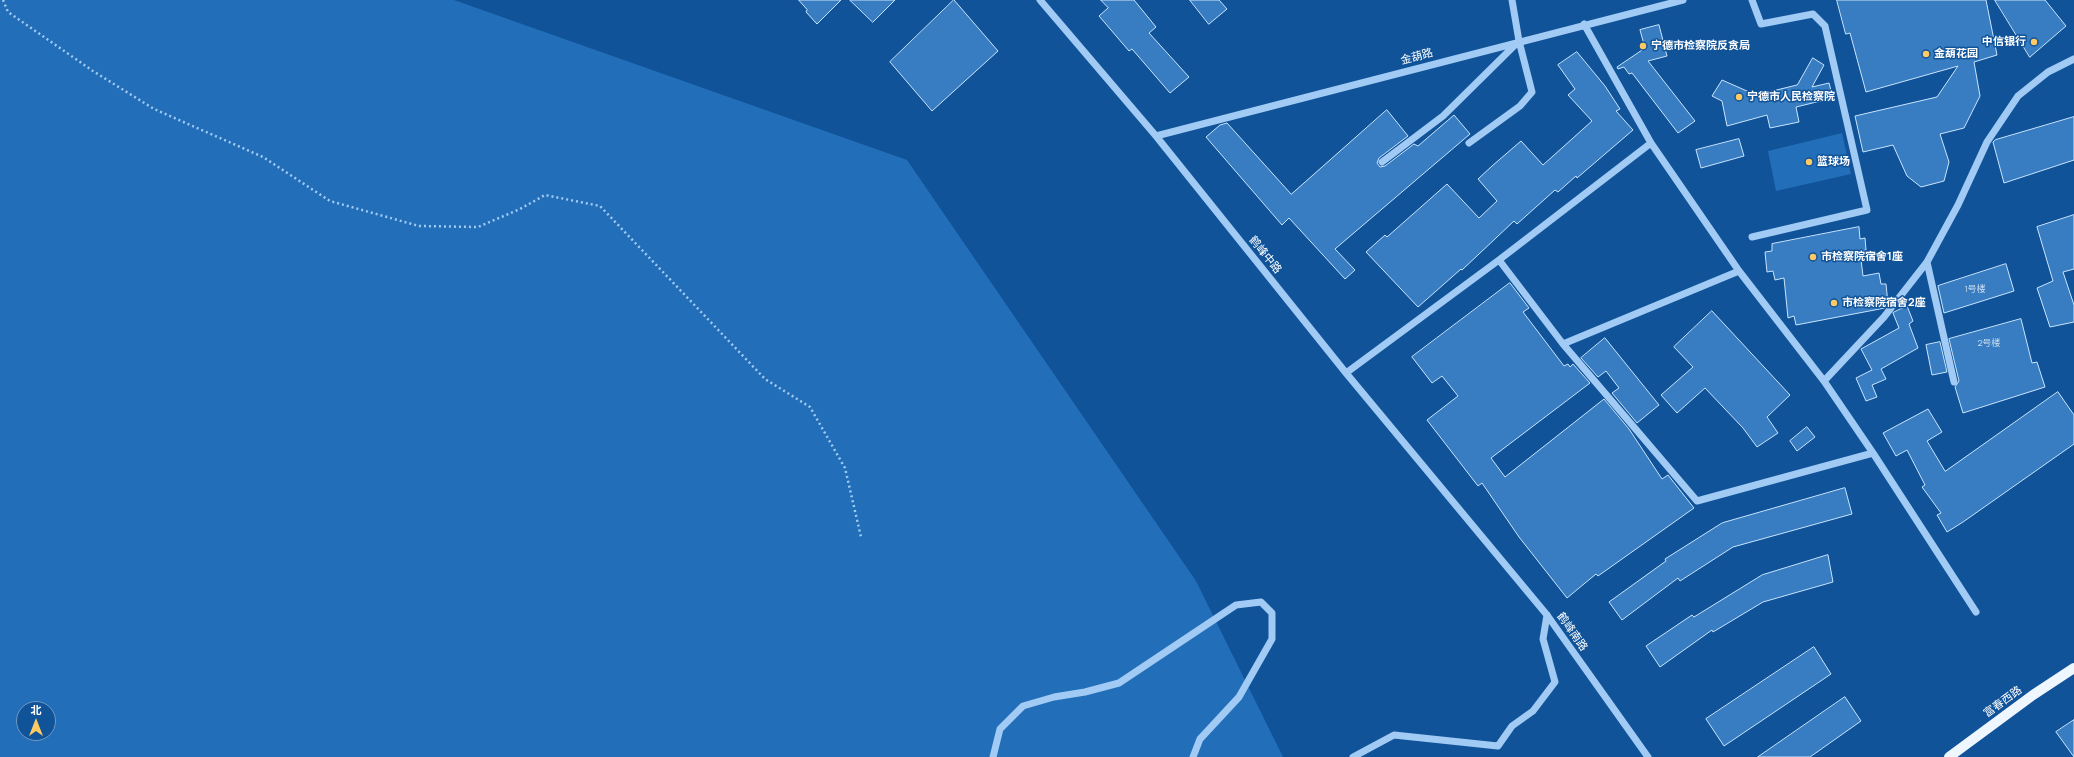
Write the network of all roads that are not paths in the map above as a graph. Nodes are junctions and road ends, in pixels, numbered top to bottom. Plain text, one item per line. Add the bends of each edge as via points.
1 (1040, 0) edge
2 (1512, 0) edge
3 (1683, 0) edge
4 (1752, 0) edge
5 (1584, 24) junction
6 (1519, 41) junction
7 (2074, 59) edge
8 (1156, 136) junction
9 (1469, 143) dead end
10 (1651, 143) junction
11 (1382, 162) dead end
12 (1752, 237) dead end
13 (1499, 260) junction
14 (1927, 262) junction
15 (1739, 271) junction
16 (1563, 344) junction
17 (1346, 373) junction
18 (1824, 382) junction
19 (1954, 382) dead end
20 (1873, 453) junction
21 (1472, 526) joint
22 (1976, 612) dead end
23 (1547, 615) junction
24 (2074, 668) edge
25 (993, 757) edge
26 (1193, 757) edge
27 (1353, 757) edge
28 (1648, 757) edge
29 (1948, 757) edge

1 - 8 street, 鹤峰中路
2 - 6 street
3 - 5 street, 金葫路
4 - 12 street via 1761,24 1813,14 1825,26 1867,210
5 - 6 street, 金葫路
5 - 10 street
6 - 8 street, 金葫路
6 - 9 street via 1532,92 1520,106
6 - 11 street via 1443,116
7 - 14 street via 2048,72 2018,96 1987,142 1958,205
8 - 17 street, 鹤峰中路
10 - 13 street
10 - 15 street
13 - 16 street
13 - 17 street
14 - 18 street via 1884,317
14 - 19 street
15 - 16 street
15 - 18 street
16 - 20 street via 1697,501
17 - 21 street, 鹤峰中路
18 - 20 street
20 - 22 street
21 - 23 street, 鹤峰南路
23 - 27 street via 1543,639 1555,682 1533,711 1512,726 1498,746 1394,735
23 - 28 street, 鹤峰南路
24 - 29 main road, 富春西路
25 - 26 street via 1000,729 1023,706 1119,682 1236,605 1261,602 1272,613 1272,639 1239,697 1200,739

